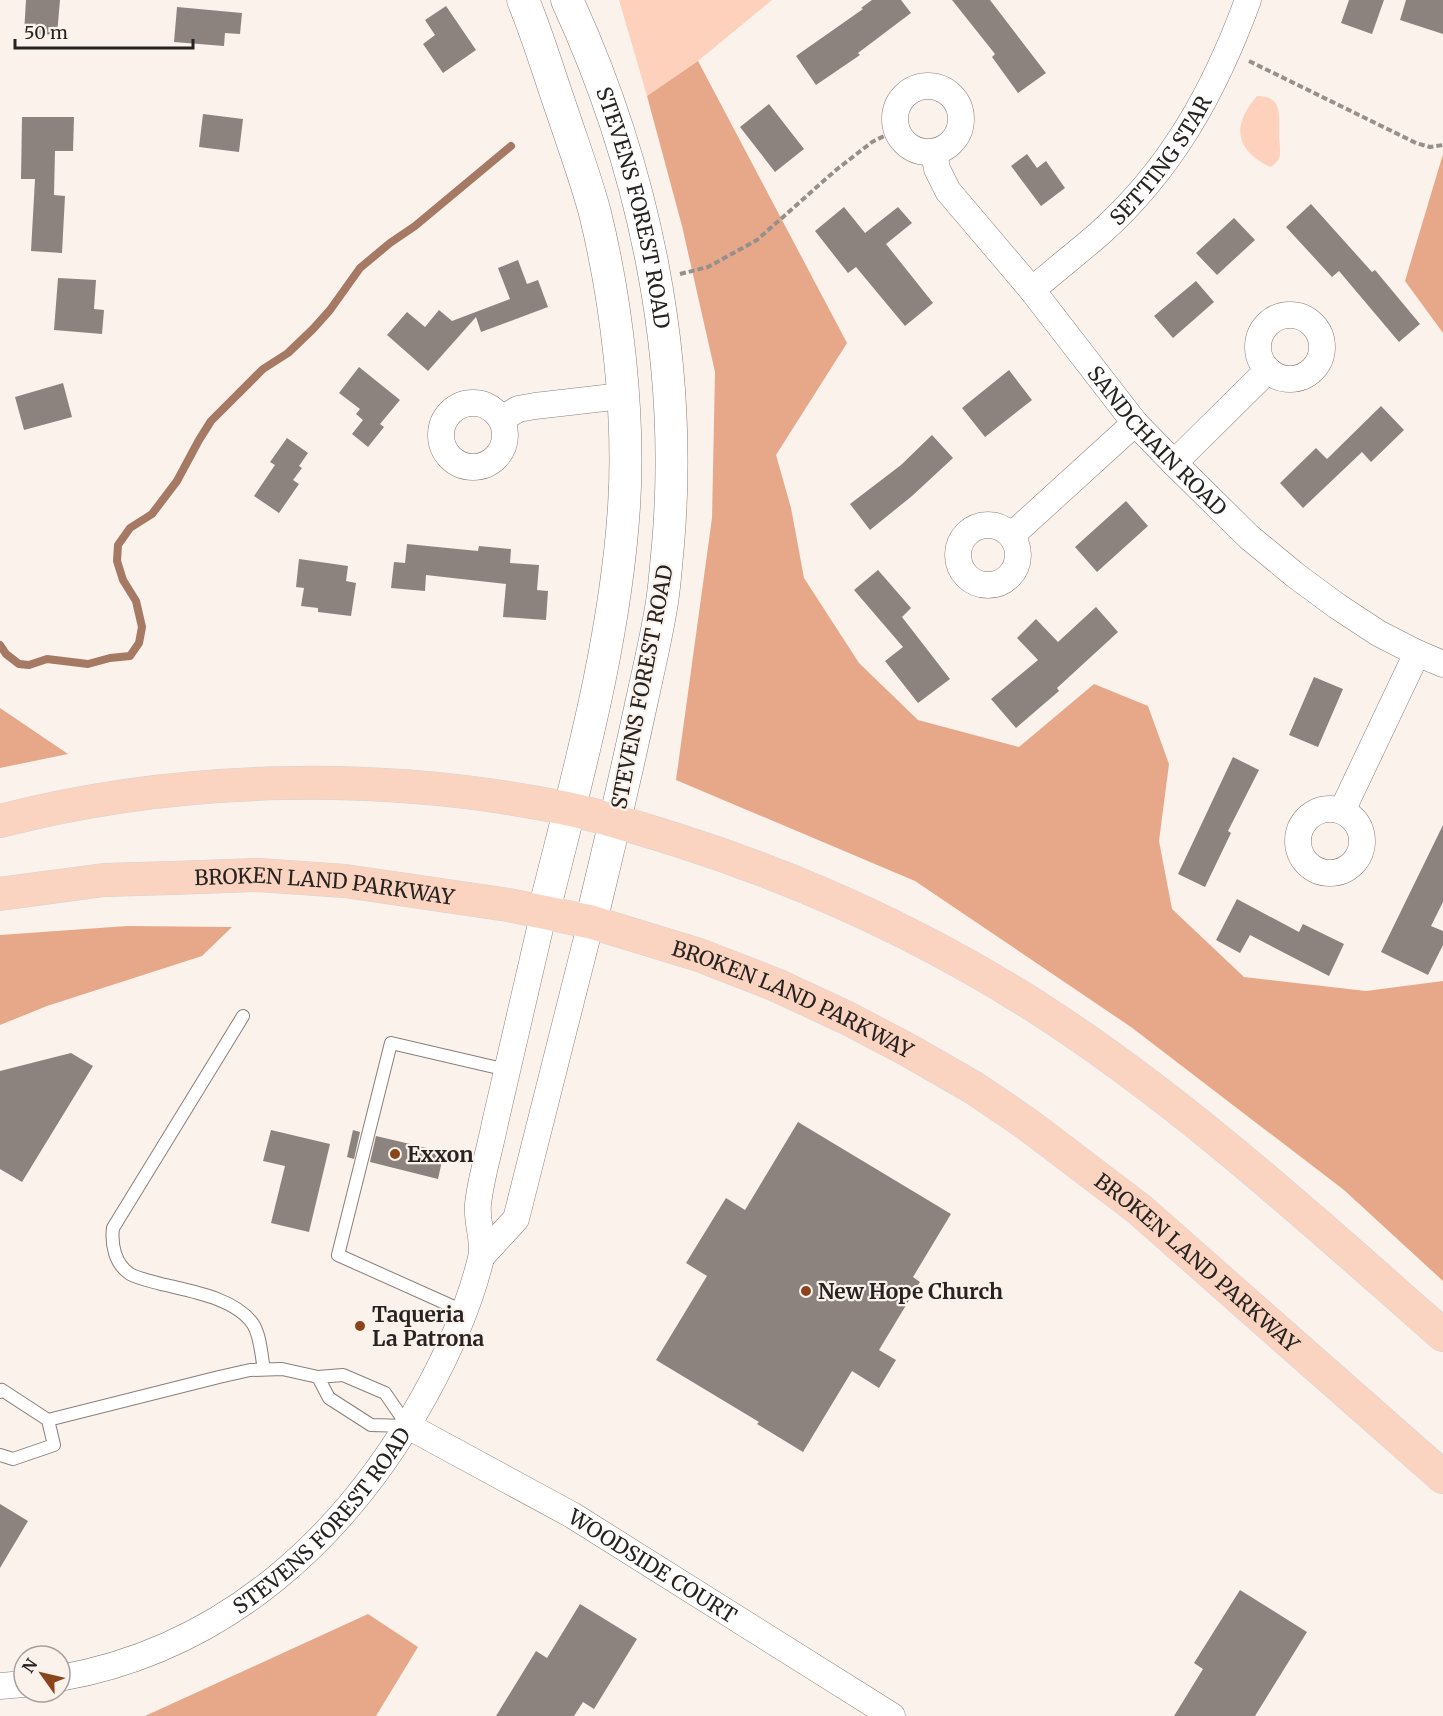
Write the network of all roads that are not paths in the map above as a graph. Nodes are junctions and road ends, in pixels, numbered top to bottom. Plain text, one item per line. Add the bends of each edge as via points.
1 (523, 0) edge
2 (567, 0) edge
3 (1248, 0) edge
4 (934, 152) junction
5 (1032, 290) junction
6 (1268, 370) dead end
7 (622, 396) junction
8 (502, 419) dead end
9 (1135, 423) junction
10 (1174, 463) junction
11 (1012, 535) dead end
12 (1417, 653) junction
13 (1443, 664) edge
14 (569, 809) junction
15 (1342, 811) dead end
16 (0, 821) edge
17 (616, 821) junction
18 (0, 894) edge
19 (544, 911) junction
20 (591, 922) junction
21 (243, 1016) dead end
22 (507, 1070) junction
23 (482, 1256) junction
24 (463, 1311) junction
25 (1443, 1335) edge
26 (264, 1369) junction
27 (318, 1377) junction
28 (0, 1392) edge
29 (48, 1420) junction
30 (408, 1426) junction
31 (0, 1455) edge
32 (1443, 1477) edge
33 (72, 1675) edge
34 (892, 1716) edge

1 - 7 street, STEVENS FOREST ROAD via 595,213 617,329
2 - 17 street, STEVENS FOREST ROAD via 614,117 641,207 655,278 669,392 671,511 663,601
3 - 5 street, SETTING STAR via 1229,51 1189,128 1161,168 1100,233
4 - 4 street via 947,146 958,133 961,117 956,102 947,93 934,87 920,87 898,104 896,130 913,149
4 - 5 street, SANDCHAIN ROAD via 948,191
5 - 9 street, SANDCHAIN ROAD
6 - 10 street
7 - 8 street via 518,410
7 - 14 street, STEVENS FOREST ROAD via 624,505 615,593 600,679
9 - 10 street, SANDCHAIN ROAD
9 - 11 street
10 - 12 street, SANDCHAIN ROAD via 1249,537 1295,575 1378,633
12 - 13 street, SANDCHAIN ROAD
12 - 15 street
14 - 16 main road via 461,791 279,784 183,788
14 - 17 main road
14 - 19 street, STEVENS FOREST ROAD
17 - 20 street, STEVENS FOREST ROAD
17 - 25 main road via 742,861 820,892 900,929 1035,1006 1207,1130
18 - 19 main road, BROKEN LAND PARKWAY via 104,880 258,875 345,881
19 - 20 main road, BROKEN LAND PARKWAY
19 - 22 street, STEVENS FOREST ROAD
20 - 23 street, STEVENS FOREST ROAD via 516,1219
20 - 32 main road, BROKEN LAND PARKWAY via 699,955 776,985 878,1034 974,1088 1139,1209
21 - 26 lane via 113,1228 112,1241 120,1264 130,1274 208,1295 238,1310 258,1334
22 - 23 street, STEVENS FOREST ROAD via 478,1206
22 - 24 lane via 391,1043 338,1255
23 - 24 street, STEVENS FOREST ROAD
24 - 30 street, STEVENS FOREST ROAD via 434,1379
26 - 27 lane
26 - 29 lane
27 - 30 lane via 329,1398 371,1425
27 - 30 lane via 343,1375 385,1393
28 - 29 lane
29 - 31 lane via 54,1445 13,1459
30 - 33 street, STEVENS FOREST ROAD via 349,1507 311,1548 260,1592 158,1649 120,1664
30 - 34 street, WOODSIDE COURT via 572,1515

